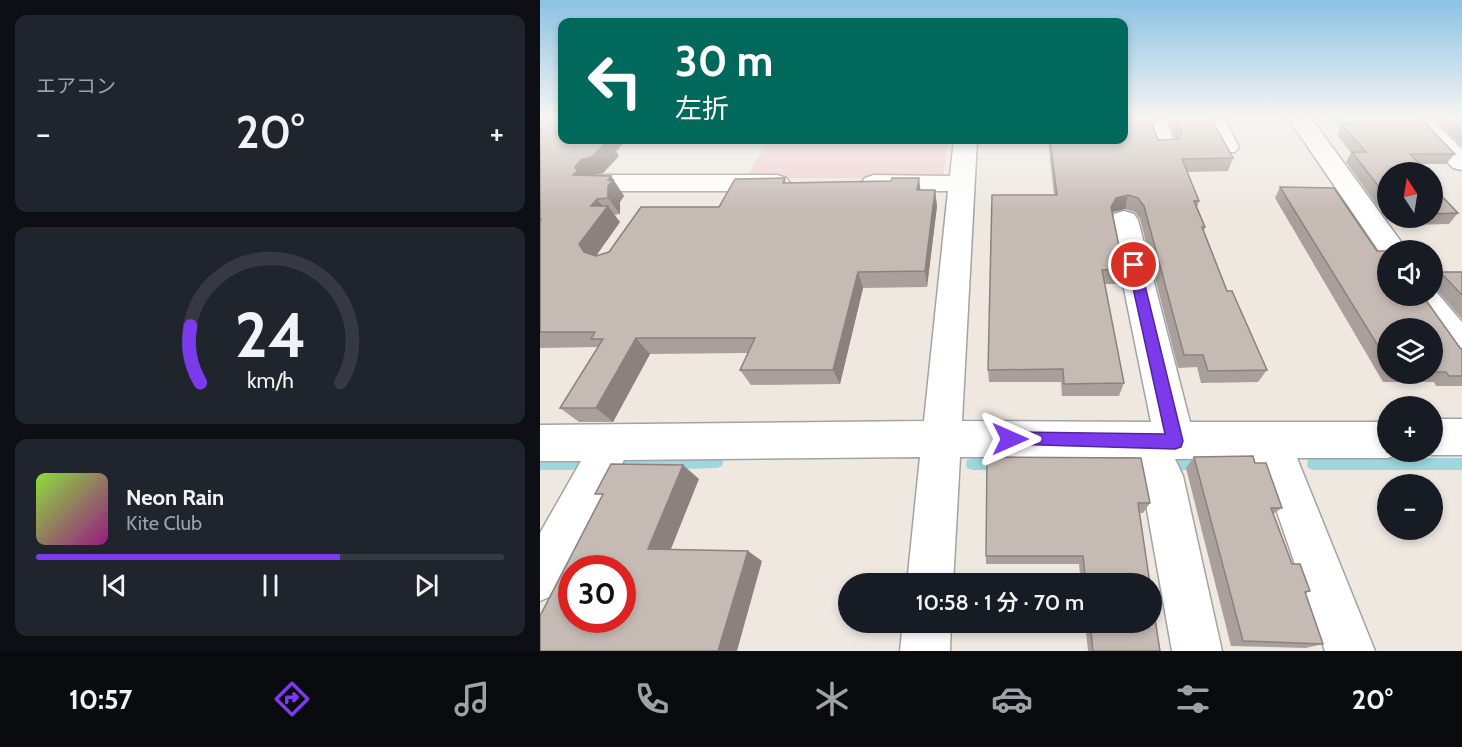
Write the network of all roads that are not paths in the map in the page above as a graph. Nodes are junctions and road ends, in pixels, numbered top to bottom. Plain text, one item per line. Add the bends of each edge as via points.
1 (964, 148) edge
2 (1321, 148) edge
3 (1448, 148) edge
4 (1462, 163) edge
5 (602, 183) edge
6 (664, 183) junction
7 (795, 183) edge
8 (855, 183) edge
9 (962, 184) junction
10 (644, 212) edge
11 (1124, 220) dead end
12 (1386, 240) edge
13 (1432, 306) edge
14 (1462, 347) edge
15 (1443, 437) edge
16 (1462, 437) edge
17 (942, 439) junction
18 (1160, 440) junction
19 (1377, 440) edge
20 (1265, 441) junction
21 (540, 443) edge
22 (612, 443) junction
23 (931, 573) edge
24 (540, 578) edge
25 (926, 633) edge
26 (925, 651) edge
27 (1197, 651) edge
28 (1350, 651) edge

1 - 9 street
2 - 12 street
3 - 4 street
5 - 6 street
6 - 7 street
6 - 10 street
8 - 9 street
9 - 17 street
11 - 18 street
13 - 14 street
15 - 16 street
17 - 18 street
17 - 22 street
17 - 23 street
18 - 20 street
18 - 27 street via 1162,476
19 - 20 street
20 - 28 street via 1286,478
21 - 22 street
22 - 24 street
25 - 26 street

